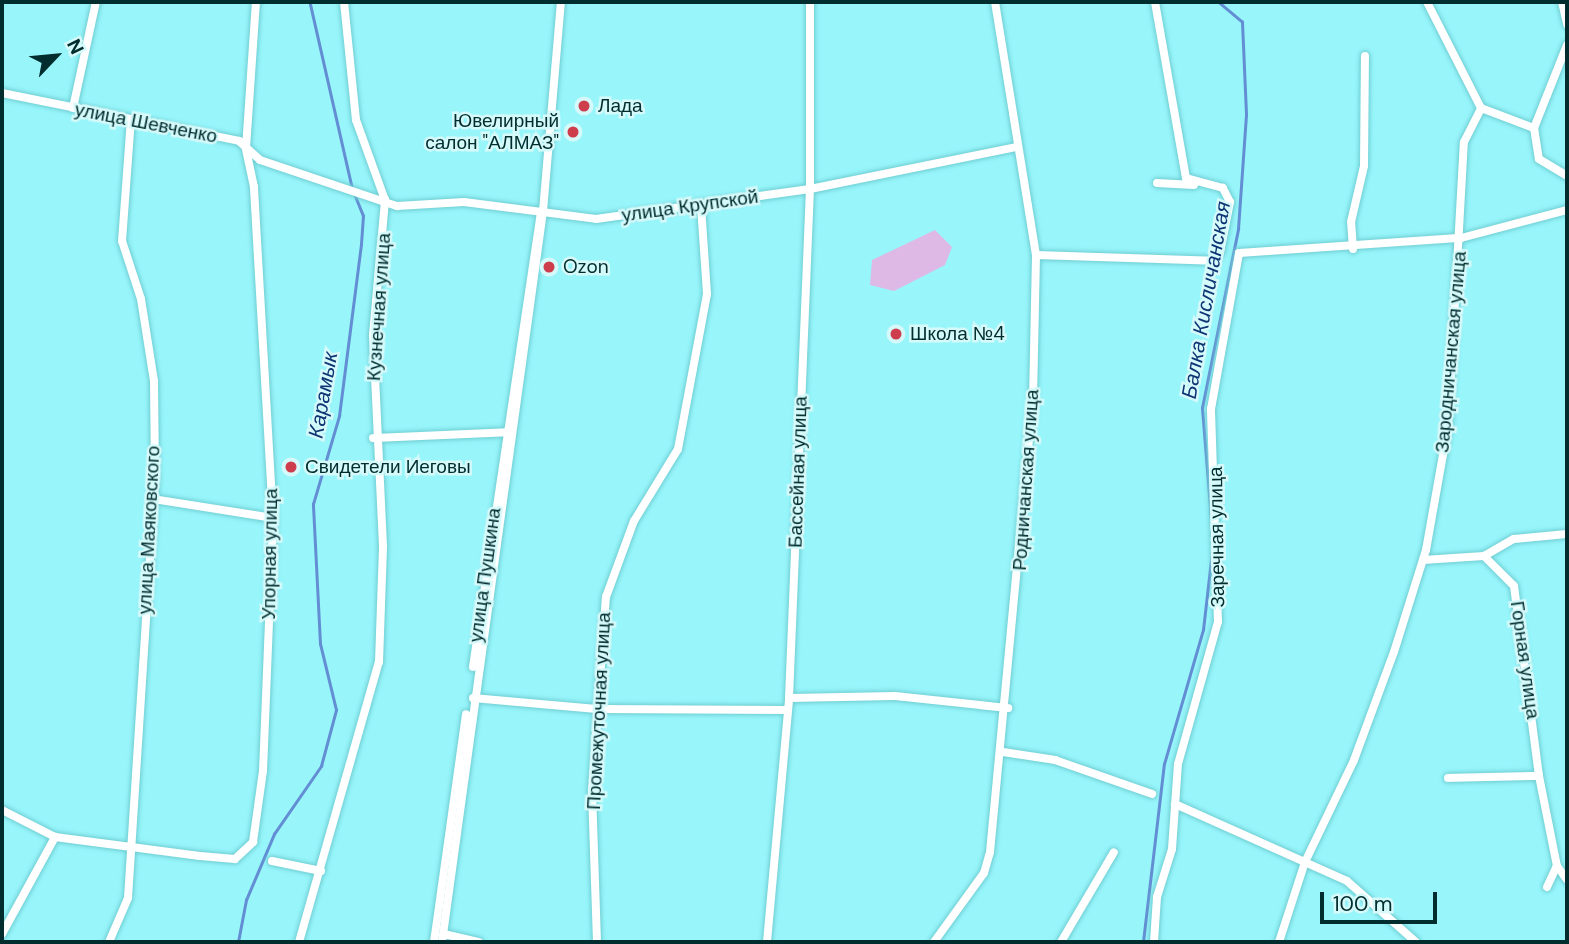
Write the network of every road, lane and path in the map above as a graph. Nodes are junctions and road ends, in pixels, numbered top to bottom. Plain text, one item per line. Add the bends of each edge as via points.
1 (96, 2) edge
2 (256, 2) edge
3 (344, 2) edge
4 (561, 2) edge
5 (810, 2) edge
6 (995, 2) edge
7 (1155, 2) edge
8 (1427, 2) edge
9 (1562, 2) edge
10 (1567, 24) edge
11 (1567, 45) edge
12 (1365, 56) dead end
13 (2, 93) edge
14 (73, 108) junction
15 (1481, 108) junction
16 (131, 119) junction
17 (1534, 128) junction
18 (1016, 147) junction
19 (246, 148) junction
20 (1567, 176) edge
21 (1157, 183) dead end
22 (1194, 185) junction
23 (810, 189) junction
24 (363, 191) joint
25 (385, 200) junction
26 (701, 206) junction
27 (1567, 210) edge
28 (543, 211) junction
29 (1461, 238) junction
30 (1353, 249) junction
31 (1036, 255) junction
32 (508, 432) junction
33 (373, 438) junction
34 (153, 499) junction
35 (273, 519) junction
36 (1567, 534) edge
37 (1484, 556) junction
38 (1423, 560) junction
39 (473, 698) junction
40 (789, 698) junction
41 (1008, 708) junction
42 (597, 709) junction
43 (788, 710) junction
44 (1003, 752) junction
45 (1539, 776) junction
46 (1448, 778) dead end
47 (1152, 794) dead end
48 (1175, 804) junction
49 (2, 810) edge
50 (55, 837) junction
51 (132, 844) junction
52 (1114, 852) dead end
53 (272, 861) dead end
54 (1305, 862) junction
55 (1557, 866) junction
56 (321, 871) junction
57 (1567, 880) edge
58 (1547, 887) dead end
59 (2, 934) edge
60 (443, 938) edge
61 (110, 942) edge
62 (299, 942) edge
63 (434, 942) edge
64 (479, 942) edge
65 (597, 942) edge
66 (767, 942) edge
67 (934, 942) edge
68 (1060, 942) edge
69 (1154, 942) edge
70 (1279, 942) edge
71 (1416, 942) edge

1 - 14 street
2 - 19 street, Упорная улица
3 - 25 street, Кузнечная улица via 356,120
4 - 28 street, улица Пушкина
5 - 23 street, Бассейная улица
6 - 18 street, Родничанская улица
7 - 22 street via 1186,178
8 - 15 street
9 - 10 street
11 - 17 street
12 - 30 street via 1364,166 1351,222
13 - 14 street, улица Шевченко
14 - 16 street, улица Шевченко
15 - 17 street
15 - 29 street, Зародничанская улица via 1464,142
16 - 19 street, улица Шевченко via 239,141
16 - 34 street, улица Маяковского via 122,242 141,299 154,381
17 - 20 street via 1539,159
18 - 23 street, улица Крупской
18 - 31 street, Родничанская улица
19 - 24 street, улица Шевченко via 260,160 335,189
19 - 35 street, Упорная улица via 256,214
21 - 22 street
22 - 31 street via 1223,188 1230,202 1213,261
23 - 26 street, улица Крупской
23 - 40 street, Бассейная улица
24 - 25 street, улица Крупской
25 - 28 street, улица Крупской
25 - 33 street, Кузнечная улица via 373,335
26 - 28 street, улица Крупской via 596,219
26 - 42 street, Промежуточная улица via 706,295 692,389 678,449 634,521 606,597
27 - 29 street
28 - 32 street, улица Пушкина via 535,222
29 - 30 street
29 - 38 street, Зародничанская улица via 1448,426
30 - 48 street, Заречная улица via 1239,253 1211,409 1222,582 1218,622 1178,764
31 - 41 street, Родничанская улица via 1033,399
32 - 33 street
32 - 39 street, улица Пушкина
32 - 63 street, улица Пушкина
33 - 56 street, Кузнечная улица via 383,546 379,662
34 - 35 street
34 - 51 street, улица Маяковского
35 - 51 street, Упорная улица via 263,771 253,842 235,859
36 - 37 street via 1514,539
37 - 38 street
37 - 45 street, Горная улица via 1514,586
38 - 54 street, Зародничанская улица via 1354,760
39 - 42 street
39 - 60 street, улица Пушкина
40 - 41 street via 895,696
40 - 43 street, Бассейная улица
41 - 44 street, Родничанская улица
42 - 43 street
42 - 65 street, Промежуточная улица
43 - 66 street, Бассейная улица
44 - 47 street via 1055,761
44 - 67 street, Родничанская улица via 984,873
45 - 46 street
45 - 55 street, Горная улица
48 - 54 street
48 - 69 street, Заречная улица
49 - 50 street, Упорная улица
50 - 51 street, Упорная улица
50 - 59 street
51 - 61 street, улица Маяковского via 128,898
52 - 68 street
53 - 56 street
54 - 70 street, Зародничанская улица
54 - 71 street via 1364,892
55 - 57 street
55 - 58 street
56 - 62 street, Кузнечная улица
60 - 64 street

